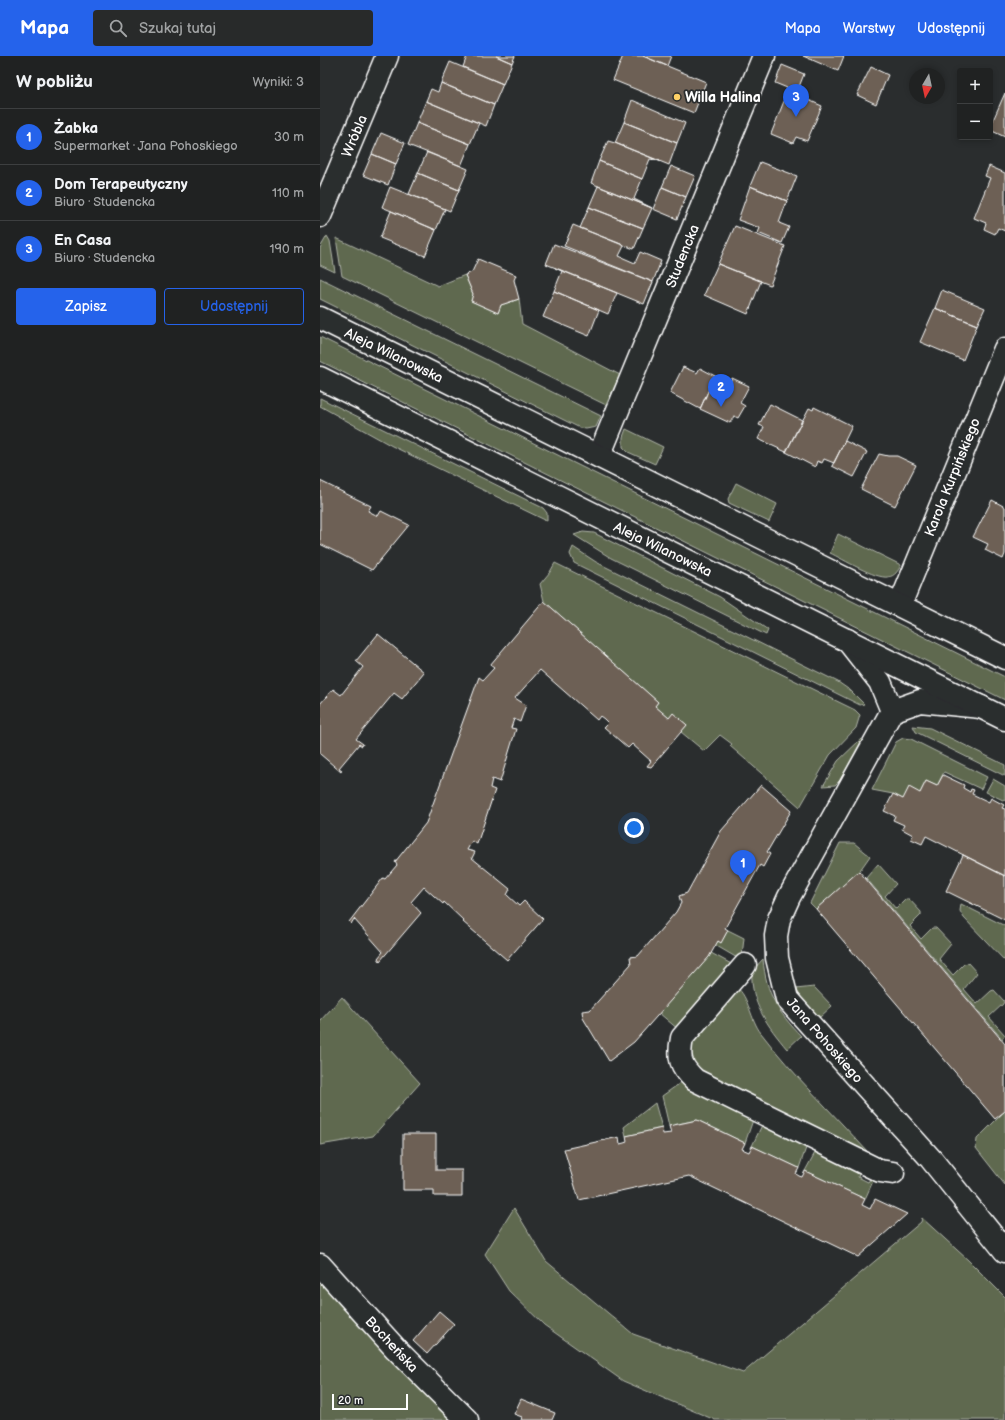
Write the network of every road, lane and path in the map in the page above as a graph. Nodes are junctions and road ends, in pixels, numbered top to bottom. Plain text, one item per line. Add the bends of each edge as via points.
1 (387, 56) edge
2 (764, 56) edge
3 (320, 216) edge
4 (320, 318) edge
5 (1005, 349) edge
6 (320, 378) edge
7 (599, 456) junction
8 (900, 605) junction
9 (847, 640) junction
10 (1005, 658) edge
11 (981, 707) junction
12 (892, 711) junction
13 (1005, 719) edge
14 (744, 965) dead end
15 (893, 1173) dead end
16 (1005, 1251) edge
17 (320, 1265) edge
18 (467, 1420) edge

1 - 3 street, Wróbla
2 - 7 street, Studencka
4 - 7 street, Aleja Wilanowska
5 - 8 street, Karola Kurpińskiego
6 - 9 street, Aleja Wilanowska
7 - 8 street, Aleja Wilanowska
8 - 10 street, Aleja Wilanowska
9 - 11 street, Aleja Wilanowska
9 - 12 street via 880,682
11 - 12 street via 920,701
11 - 13 street, Aleja Wilanowska
12 - 16 street, Jana Pohoskiego via 789,897 779,919 776,936 777,958 787,999 931,1159
14 - 15 street via 682,1038 679,1051 684,1070 695,1080 880,1170
17 - 18 street, Bocheńska via 396,1349

